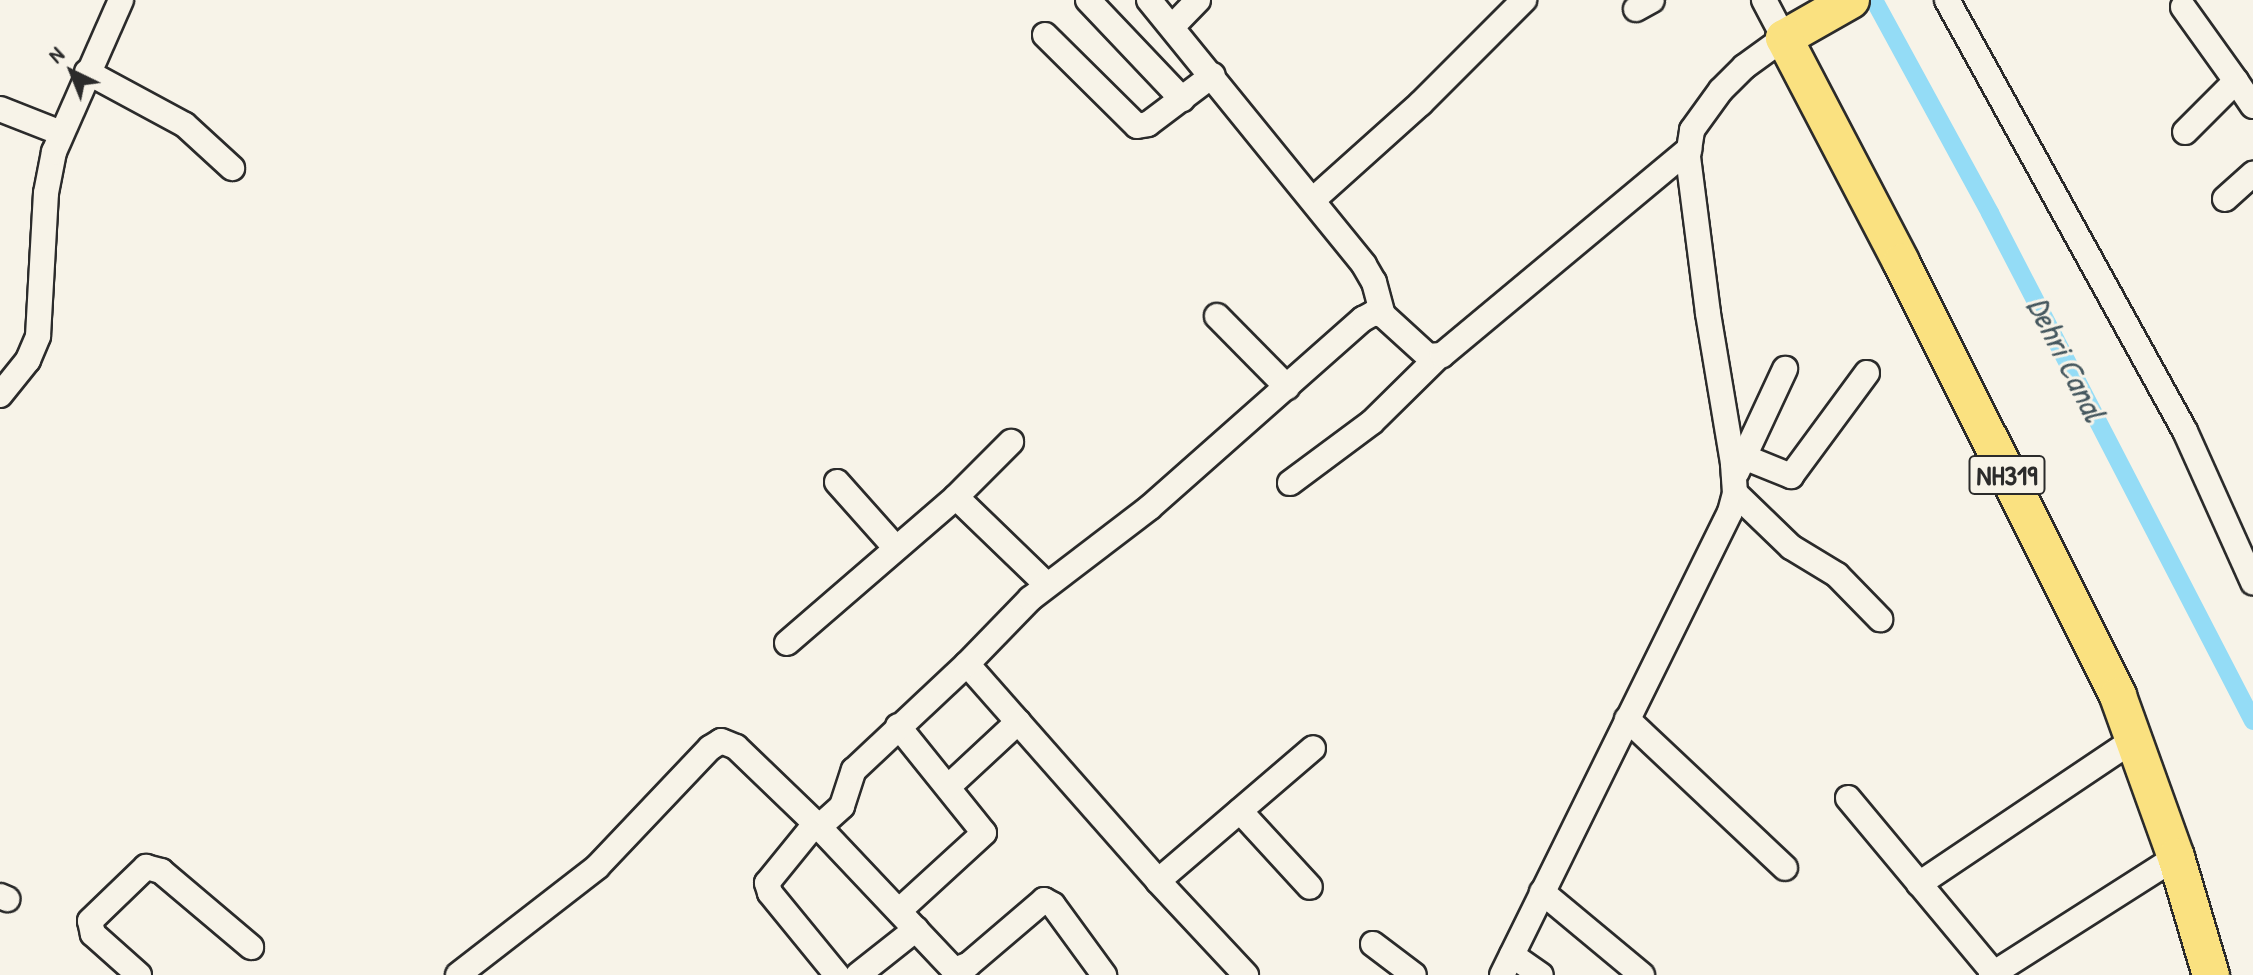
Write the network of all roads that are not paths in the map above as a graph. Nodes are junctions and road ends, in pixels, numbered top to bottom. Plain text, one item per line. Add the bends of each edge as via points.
1 (121, 0) edge
2 (1088, 0) edge
3 (1149, 0) edge
4 (1198, 0) edge
5 (1524, 0) edge
6 (1764, 0) edge
7 (1947, 0) edge
8 (1839, 6) edge
9 (2183, 7) dead end
10 (1173, 26) junction
11 (1045, 35) dead end
12 (1784, 38) junction
13 (87, 72) junction
14 (1213, 75) junction
15 (2236, 81) junction
16 (1182, 99) junction
17 (2253, 106) edge
18 (0, 109) edge
19 (2185, 132) dead end
20 (61, 133) junction
21 (1689, 149) junction
22 (232, 168) dead end
23 (2253, 174) edge
24 (1314, 199) junction
25 (2225, 199) dead end
26 (1383, 315) junction
27 (1217, 316) dead end
28 (1438, 357) junction
29 (1785, 369) dead end
30 (1867, 373) dead end
31 (1287, 387) junction
32 (0, 395) edge
33 (1011, 442) dead end
34 (1738, 475) junction
35 (837, 482) dead end
36 (1290, 483) dead end
37 (956, 497) junction
38 (894, 546) junction
39 (2253, 582) edge
40 (1046, 584) junction
41 (1880, 619) dead end
42 (787, 643) dead end
43 (967, 664) junction
44 (1627, 719) junction
45 (1018, 722) junction
46 (898, 726) junction
47 (2135, 739) junction
48 (1313, 748) dead end
49 (948, 787) junction
50 (1848, 798) dead end
51 (1240, 811) junction
52 (817, 825) junction
53 (2176, 857) junction
54 (1785, 868) dead end
55 (1158, 881) junction
56 (1919, 884) junction
57 (1310, 887) dead end
58 (1542, 892) junction
59 (908, 920) junction
60 (1373, 944) dead end
61 (251, 947) dead end
62 (1507, 965) edge
63 (885, 967) edge
64 (1992, 974) edge
65 (139, 975) edge
66 (458, 975) edge
67 (837, 975) edge
68 (858, 975) edge
69 (1104, 975) edge
70 (1246, 975) edge
71 (1414, 975) edge
72 (1541, 975) edge
73 (1642, 975) edge
74 (2211, 975) edge

1 - 13 street
2 - 16 street
3 - 10 street
4 - 10 street
5 - 24 street
6 - 12 street
7 - 39 street via 2185,431
8 - 12 highway
9 - 15 street
10 - 14 street
11 - 16 street via 1137,126
12 - 21 street via 1721,90 1692,130
12 - 47 highway, NH319 via 2087,631
13 - 20 street
13 - 22 street via 185,125
14 - 16 street
14 - 24 street
15 - 17 street
15 - 19 street
18 - 20 street
20 - 32 street via 46,193 38,336 28,360
21 - 28 street
21 - 34 street via 1695,223
23 - 25 street
24 - 26 street via 1364,265
26 - 28 street via 1424,353
26 - 31 street via 1363,319
27 - 31 street
28 - 36 street via 1372,422
29 - 34 street
30 - 34 street via 1791,476
31 - 40 street via 1149,508
33 - 37 street
34 - 41 street via 1791,547 1837,575
34 - 44 street via 1730,512
35 - 38 street
37 - 38 street
37 - 40 street
38 - 42 street
40 - 43 street
43 - 45 street
43 - 46 street
44 - 54 street
44 - 58 street
45 - 49 street
45 - 55 street
46 - 49 street
46 - 52 street via 854,770 842,806
47 - 53 highway, NH319
47 - 56 street
48 - 51 street
49 - 59 street via 983,835
50 - 56 street
51 - 55 street
51 - 57 street
52 - 59 street
52 - 66 street via 730,742 716,743 597,867
52 - 67 street via 767,883
53 - 64 street
53 - 74 highway, NH319
55 - 70 street
56 - 64 street
58 - 62 street
58 - 73 street
59 - 63 street
59 - 69 street via 951,968 959,970 1047,901
60 - 71 street
61 - 65 street via 161,871 146,867 90,921 101,943
62 - 72 street
63 - 68 street

